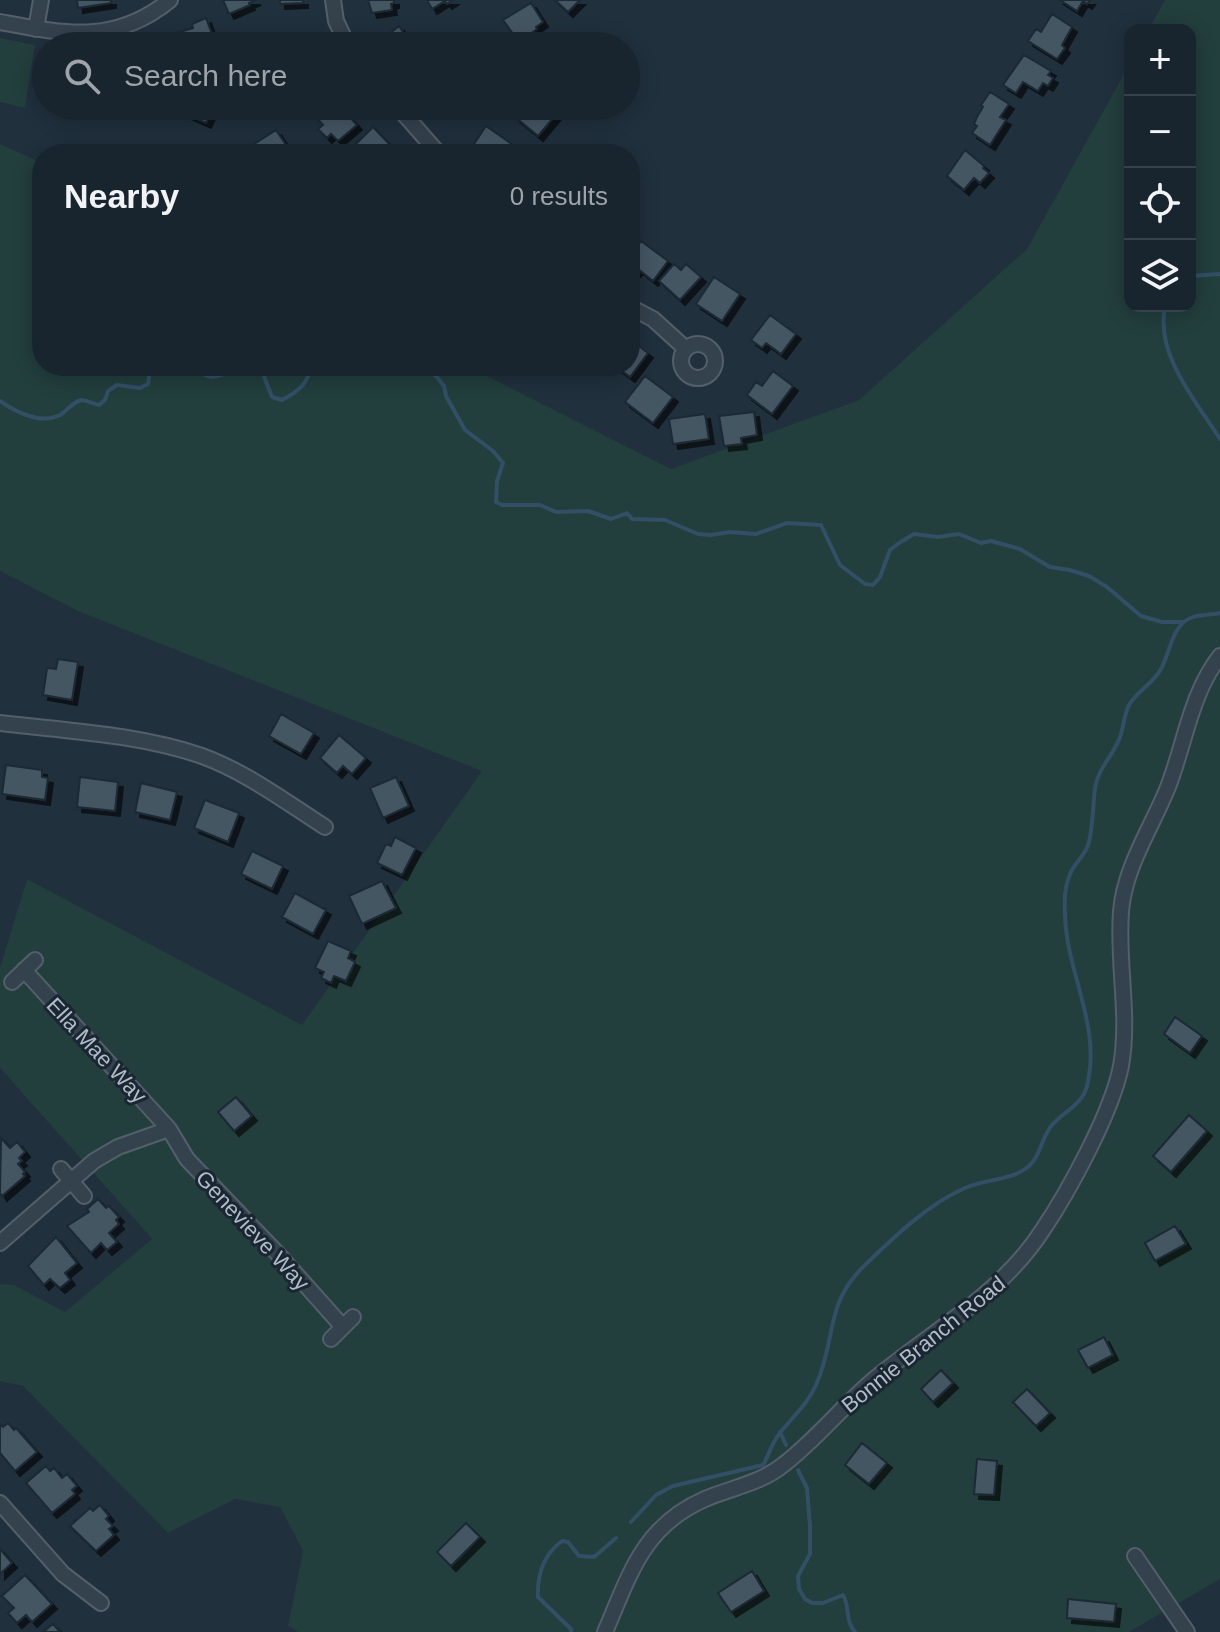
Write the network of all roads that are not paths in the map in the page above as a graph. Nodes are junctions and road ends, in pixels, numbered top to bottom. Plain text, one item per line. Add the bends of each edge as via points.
1 (41, 0) edge
2 (170, 0) edge
3 (333, 0) edge
4 (0, 22) edge
5 (36, 29) junction
6 (53, 32) edge
7 (93, 32) edge
8 (341, 32) edge
9 (409, 120) edge
10 (430, 144) edge
11 (640, 312) edge
12 (686, 349) dead end
13 (1220, 656) edge
14 (0, 723) edge
15 (325, 827) dead end
16 (12, 982) dead end
17 (169, 1129) junction
18 (61, 1169) dead end
19 (71, 1181) junction
20 (84, 1196) dead end
21 (0, 1243) edge
22 (331, 1339) dead end
23 (0, 1503) edge
24 (1135, 1556) dead end
25 (101, 1603) dead end
26 (605, 1632) edge
27 (1187, 1632) edge

1 - 5 street
2 - 7 street via 135,23
3 - 8 street
4 - 5 street
5 - 6 street
9 - 10 street
11 - 12 street
13 - 26 street, Bonnie Branch Road via 1194,707 1169,786 1125,888 1120,936 1124,1047 1116,1085 1043,1230 997,1286 877,1377 781,1467 705,1499 663,1524 647,1542
14 - 15 street via 138,740 204,757
16 - 17 street, Ella Mae Way via 29,965
17 - 19 street via 118,1147
17 - 22 street, Genevieve Way via 187,1159 348,1322
18 - 19 street
19 - 20 street
19 - 21 street
23 - 25 street via 63,1574
24 - 27 street

